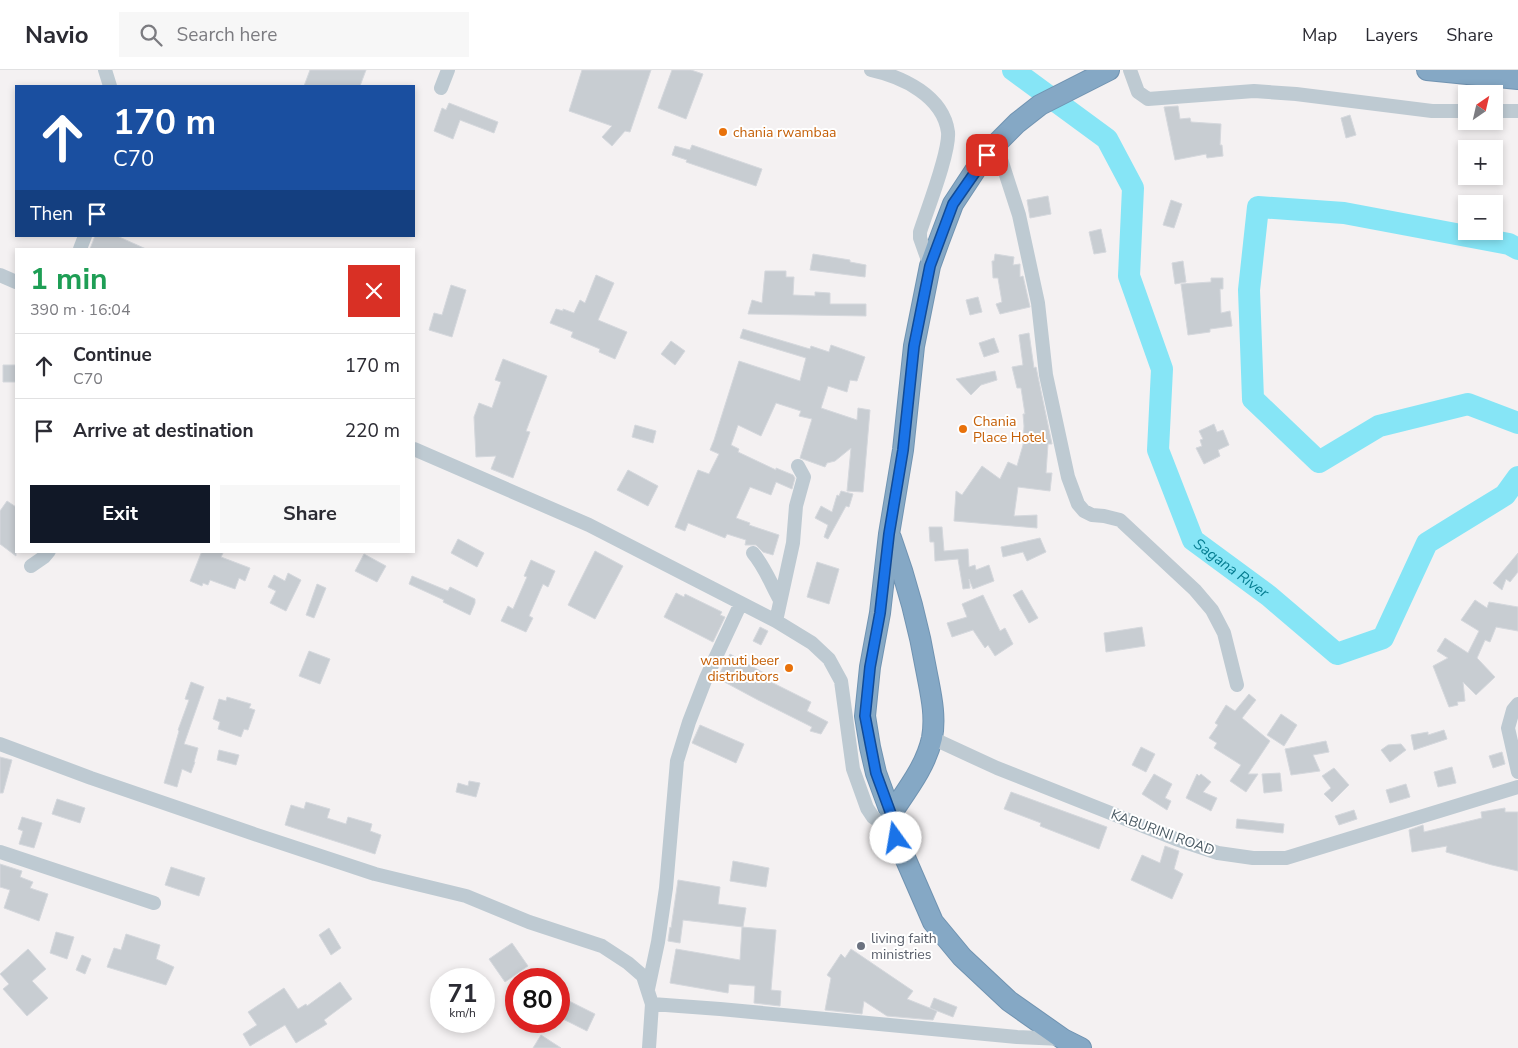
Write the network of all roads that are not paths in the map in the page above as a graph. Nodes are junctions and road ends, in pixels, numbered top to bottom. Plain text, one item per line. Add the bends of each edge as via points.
1 (106, 70) edge
2 (448, 70) edge
3 (871, 70) edge
4 (1109, 70) edge
5 (1130, 70) edge
6 (1427, 70) edge
7 (1518, 79) edge
8 (110, 85) edge
9 (441, 88) dead end
10 (1458, 111) edge
11 (1503, 111) edge
12 (1518, 111) edge
13 (996, 144) junction
14 (930, 266) junction
15 (0, 275) edge
16 (15, 282) edge
17 (415, 449) edge
18 (798, 466) dead end
19 (889, 534) junction
20 (47, 553) edge
21 (753, 553) dead end
22 (32, 566) dead end
23 (780, 600) junction
24 (741, 603) junction
25 (776, 621) junction
26 (1237, 685) dead end
27 (1518, 704) edge
28 (932, 738) junction
29 (0, 744) edge
30 (1518, 772) edge
31 (1518, 787) edge
32 (891, 814) junction
33 (896, 838) junction
34 (0, 852) edge
35 (154, 903) dead end
36 (648, 990) junction
37 (652, 1004) junction
38 (1072, 1044) edge
39 (649, 1048) edge

1 - 8 street
2 - 9 street
3 - 14 street via 900,79 931,100 939,110 948,133 920,232
4 - 13 highway via 1040,105
5 - 10 street via 1138,92 1148,99 1254,91 1432,111
6 - 7 highway
11 - 12 street
13 - 14 highway via 953,204
13 - 26 street via 1019,215 1038,303 1046,375 1068,477 1078,504 1092,515 1120,520 1195,590 1212,610 1224,633
14 - 19 highway via 914,346 903,450
15 - 16 street
17 - 24 street via 589,525
18 - 23 street via 804,477
19 - 28 highway via 907,582 924,656 933,704
19 - 32 highway via 865,716 876,773
20 - 22 street
21 - 23 street via 763,564
23 - 25 street
24 - 25 street
24 - 36 street via 688,722 677,761 666,888
25 - 33 street via 812,643 836,669 841,681 850,753 860,790 870,813
27 - 30 street via 1508,728
28 - 31 street, KABURINI ROAD via 997,768 1176,839 1218,853 1253,858 1286,858
28 - 32 highway via 924,764
29 - 36 street via 254,834 375,874 466,896 529,922 602,946 643,976
32 - 33 highway
33 - 38 highway via 933,922 962,957 1009,1001
34 - 35 street
36 - 37 street
37 - 38 street
37 - 39 street

